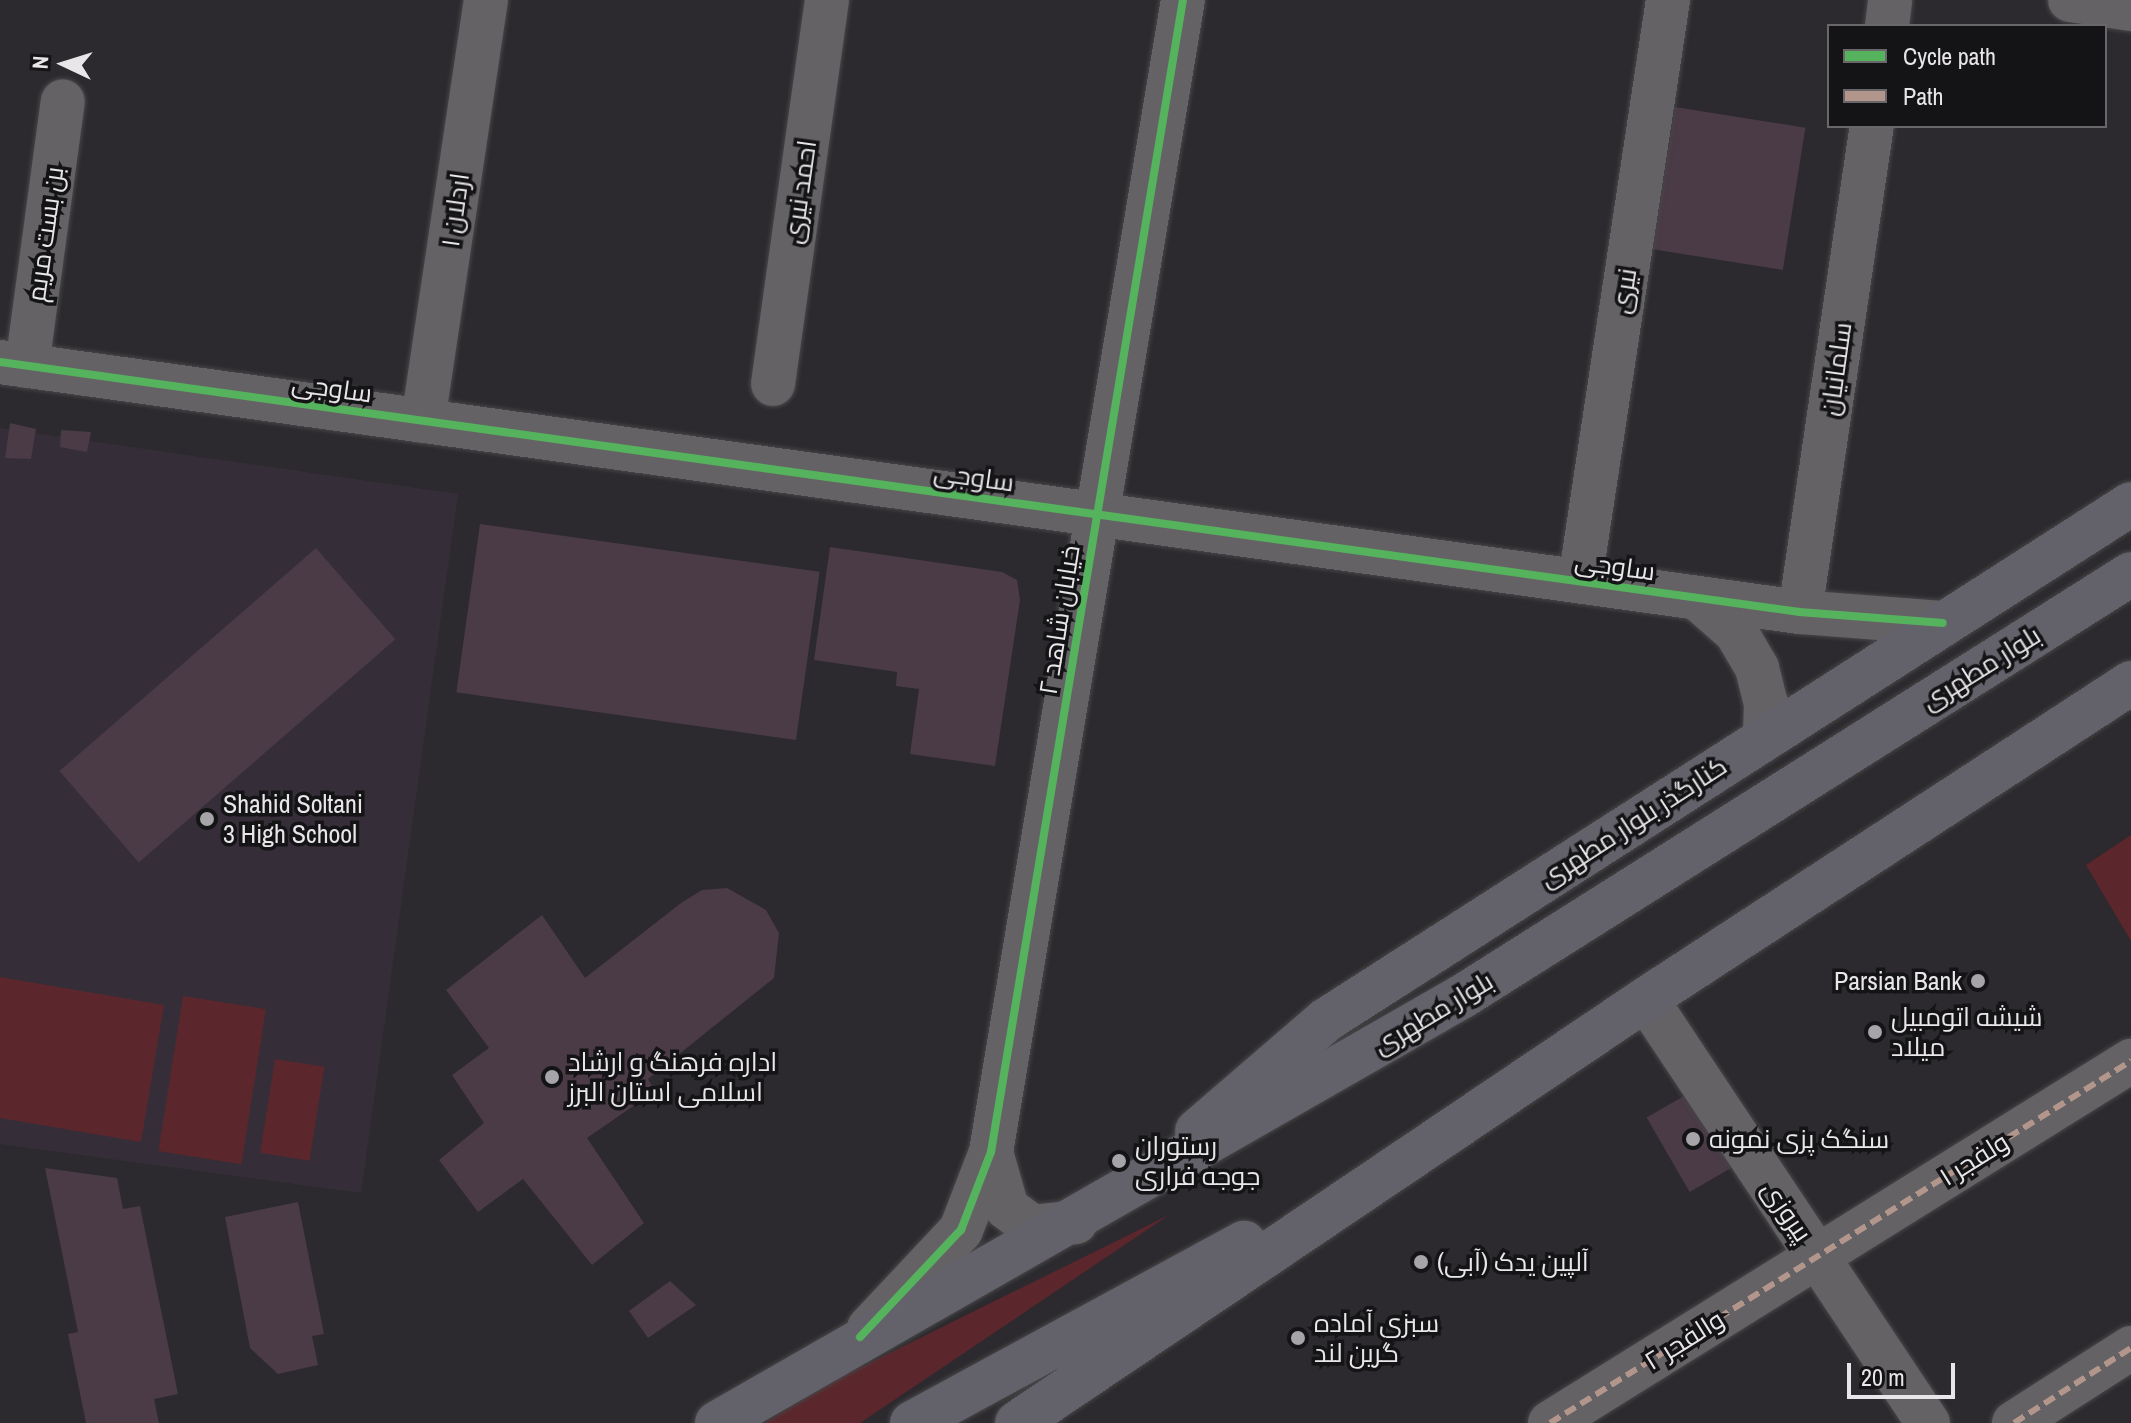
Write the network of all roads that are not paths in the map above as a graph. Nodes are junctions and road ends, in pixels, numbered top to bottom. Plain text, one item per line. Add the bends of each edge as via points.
1 (486, 0) edge
2 (827, 0) edge
3 (1183, 0) edge
4 (1668, 0) edge
5 (1890, 0) edge
6 (2070, 0) edge
7 (2131, 9) edge
8 (1887, 24) edge
9 (63, 101) dead end
10 (1872, 128) edge
11 (14, 364) edge
12 (773, 384) dead end
13 (423, 421) junction
14 (2131, 504) edge
15 (1097, 514) junction
16 (2131, 574) edge
17 (1580, 581) junction
18 (1697, 598) junction
19 (1800, 612) junction
20 (1943, 623) junction
21 (2131, 683) edge
22 (1765, 737) junction
23 (1646, 999) junction
24 (2131, 1061) edge
25 (991, 1152) junction
26 (1392, 1169) junction
27 (1160, 1171) junction
28 (1076, 1222) junction
29 (1817, 1257) junction
30 (860, 1337) junction
31 (2131, 1348) edge
32 (798, 1376) junction
33 (717, 1423) edge
34 (748, 1423) edge
35 (912, 1423) edge
36 (1017, 1423) edge
37 (1550, 1423) edge
38 (1928, 1423) edge
39 (2014, 1423) edge

1 - 13 street, اردلان ۱
2 - 12 street, احمد نیری
3 - 15 street, خیابان شاهد ۲
4 - 17 street, نیری
5 - 8 street
6 - 7 street
9 - 11 street, بن بست مریم
10 - 19 street, سلمانیان
11 - 13 street, ساوجی
13 - 15 street, ساوجی
14 - 20 main road, کنارگذر بلوار مطهری
15 - 17 street, ساوجی
15 - 25 street, خیابان شاهد ۲
16 - 27 main road, بلوار مطهری via 1463,996
17 - 18 street, ساوجی
18 - 19 street, ساوجی
18 - 22 street via 1736,632 1757,668
19 - 20 street, ساوجی
20 - 22 main road, کنارگذر بلوار مطهری
21 - 23 main road
22 - 27 main road, کنارگذر بلوار مطهری via 1326,1020 1223,1103
23 - 26 main road
23 - 29 street, پیروزی
24 - 29 street, ولفجر ۱
25 - 28 street via 1007,1208 1032,1227
25 - 30 street via 961,1230
26 - 35 main road via 1155,1287
26 - 36 main road
27 - 28 main road, بلوار مطهری
28 - 30 main road, بلوار مطهری
29 - 37 street, والفجر ۲
29 - 38 street, پیروزی
30 - 32 main road, بلوار مطهری
31 - 39 street
32 - 33 main road, بلوار مطهری
32 - 34 main road

